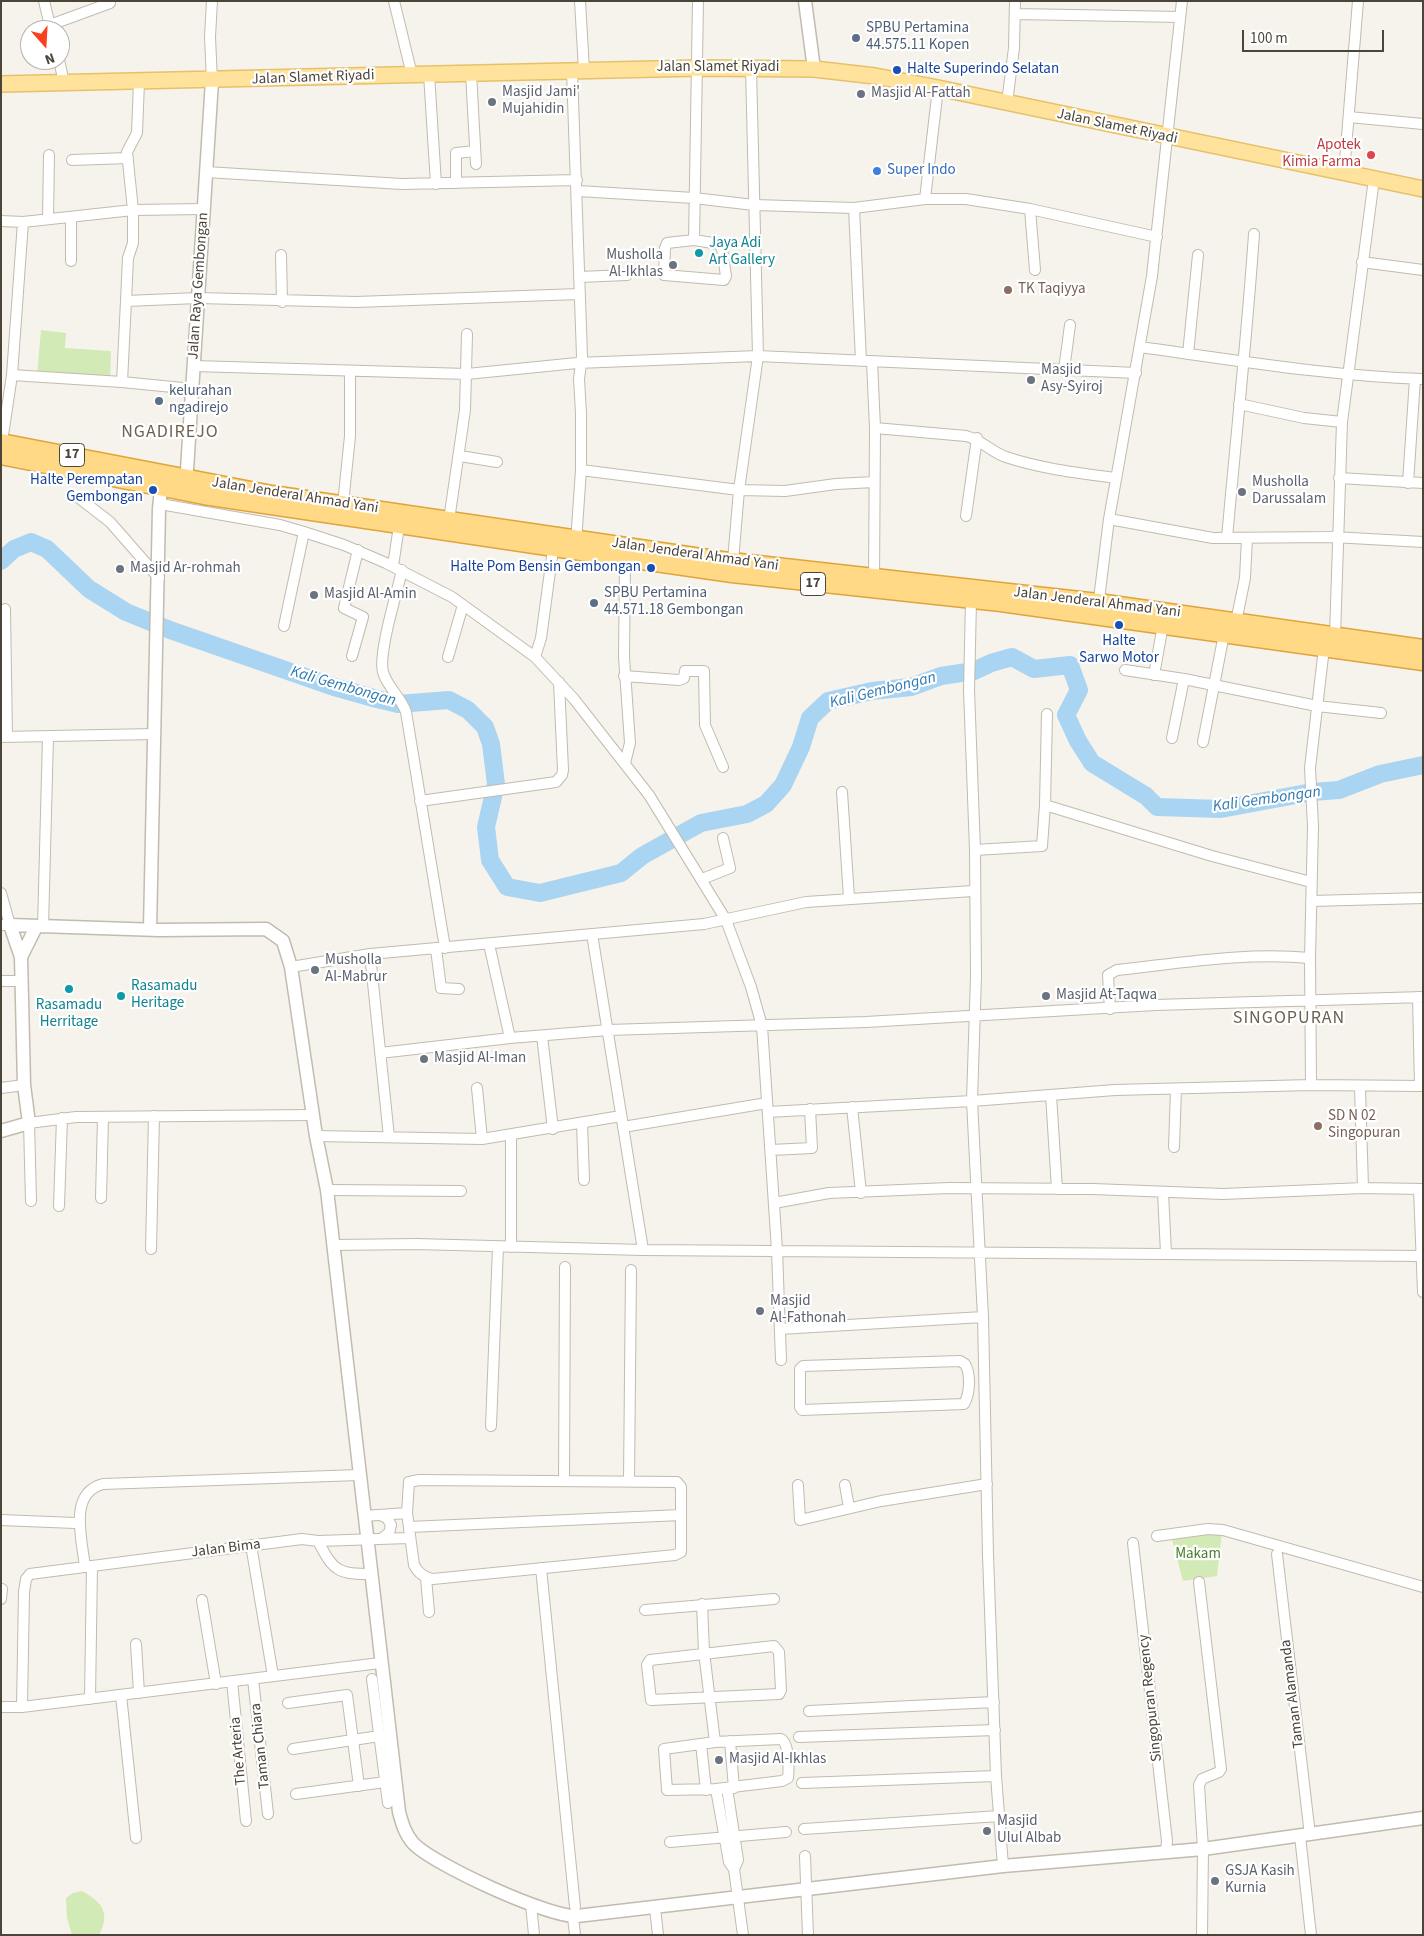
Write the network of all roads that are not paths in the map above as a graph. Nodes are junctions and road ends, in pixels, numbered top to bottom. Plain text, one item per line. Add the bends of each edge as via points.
1 (44, 1) edge
2 (212, 1) edge
3 (394, 1) edge
4 (580, 1) edge
5 (698, 1) edge
6 (805, 1) edge
7 (1015, 1) edge
8 (1182, 1) edge
9 (1358, 1) edge
10 (110, 3) dead end
11 (1016, 14) junction
12 (1180, 17) junction
13 (49, 20) edge
14 (70, 20) edge
15 (699, 68) junction
16 (752, 68) junction
17 (814, 68) junction
18 (61, 70) edge
19 (578, 71) junction
20 (471, 73) junction
21 (429, 74) junction
22 (412, 75) junction
23 (212, 81) junction
24 (64, 82) junction
25 (139, 82) junction
26 (1, 84) edge
27 (938, 88) junction
28 (1007, 103) junction
29 (1350, 117) junction
30 (1423, 124) edge
31 (1165, 137) junction
32 (475, 151) junction
33 (49, 155) dead end
34 (128, 158) junction
35 (72, 160) dead end
36 (476, 164) dead end
37 (206, 172) junction
38 (1344, 174) junction
39 (1374, 179) junction
40 (577, 180) junction
41 (456, 183) junction
42 (436, 184) junction
43 (1423, 189) edge
44 (578, 191) junction
45 (694, 198) junction
46 (925, 198) junction
47 (754, 205) junction
48 (854, 208) junction
49 (204, 209) junction
50 (1030, 209) junction
51 (133, 210) junction
52 (71, 217) junction
53 (48, 219) junction
54 (1, 221) edge
55 (23, 222) junction
56 (1254, 234) dead end
57 (1156, 237) junction
58 (694, 240) junction
59 (281, 254) dead end
60 (1198, 255) dead end
61 (72, 261) dead end
62 (1362, 262) junction
63 (1034, 270) dead end
64 (1423, 270) edge
65 (627, 274) dead end
66 (579, 276) junction
67 (579, 294) junction
68 (198, 298) junction
69 (126, 301) junction
70 (282, 302) junction
71 (1070, 325) dead end
72 (467, 334) dead end
73 (1140, 347) junction
74 (1188, 354) junction
75 (758, 356) junction
76 (861, 360) junction
77 (872, 361) junction
78 (581, 363) junction
79 (1244, 363) junction
80 (194, 366) junction
81 (1064, 370) junction
82 (350, 372) junction
83 (1136, 373) junction
84 (467, 374) junction
85 (12, 375) junction
86 (1346, 375) junction
87 (1419, 379) edge
88 (122, 382) junction
89 (193, 389) junction
90 (1239, 404) junction
91 (1342, 422) junction
92 (875, 428) junction
93 (977, 438) junction
94 (1, 447) edge
95 (460, 456) junction
96 (497, 462) dead end
97 (581, 470) junction
98 (1116, 478) junction
99 (1339, 478) junction
100 (874, 482) junction
101 (1408, 483) junction
102 (1423, 483) edge
103 (186, 484) junction
104 (161, 488) junction
105 (739, 490) junction
106 (79, 498) dead end
107 (343, 504) junction
108 (966, 516) dead end
109 (1108, 519) junction
110 (449, 520) junction
111 (399, 526) junction
112 (304, 532) junction
113 (1338, 537) junction
114 (1227, 538) junction
115 (1247, 538) junction
116 (555, 541) junction
117 (1423, 542) edge
118 (575, 544) junction
119 (358, 550) junction
120 (625, 559) junction
121 (733, 561) junction
122 (398, 568) junction
123 (159, 578) junction
124 (874, 584) junction
125 (971, 601) junction
126 (463, 605) junction
127 (5, 609) dead end
128 (1098, 609) junction
129 (1236, 622) junction
130 (1162, 625) junction
131 (284, 626) dead end
132 (1224, 634) junction
133 (1329, 642) junction
134 (1423, 648) edge
135 (352, 656) dead end
136 (448, 657) dead end
137 (535, 657) junction
138 (1423, 662) edge
139 (1125, 670) dead end
140 (1154, 674) junction
141 (624, 676) junction
142 (1184, 679) junction
143 (559, 682) junction
144 (1214, 684) junction
145 (1317, 706) junction
146 (1380, 713) dead end
147 (1047, 714) dead end
148 (154, 734) junction
149 (4, 737) edge
150 (48, 737) junction
151 (1172, 738) dead end
152 (1203, 742) dead end
153 (625, 763) junction
154 (723, 767) dead end
155 (842, 792) dead end
156 (420, 801) junction
157 (1045, 805) junction
158 (723, 838) dead end
159 (975, 850) junction
160 (702, 879) junction
161 (1311, 882) junction
162 (973, 891) junction
163 (1, 893) edge
164 (849, 898) junction
165 (1423, 898) edge
166 (1311, 901) junction
167 (726, 920) junction
168 (6, 925) edge
169 (39, 927) junction
170 (150, 929) junction
171 (592, 934) junction
172 (489, 944) junction
173 (441, 948) junction
174 (370, 954) junction
175 (21, 957) junction
176 (1310, 958) junction
177 (291, 967) junction
178 (1, 981) edge
179 (20, 981) junction
180 (459, 989) dead end
181 (1420, 997) edge
182 (1310, 1000) junction
183 (1110, 1009) junction
184 (974, 1016) junction
185 (762, 1026) junction
186 (608, 1030) junction
187 (542, 1036) junction
188 (510, 1038) junction
189 (380, 1053) junction
190 (1311, 1085) junction
191 (24, 1086) junction
192 (1422, 1086) edge
193 (1360, 1087) junction
194 (1, 1088) edge
195 (477, 1088) dead end
196 (1176, 1089) junction
197 (1051, 1095) junction
198 (972, 1101) junction
199 (768, 1107) junction
200 (852, 1107) junction
201 (810, 1110) junction
202 (313, 1115) junction
203 (154, 1116) junction
204 (103, 1117) junction
205 (62, 1118) junction
206 (622, 1122) junction
207 (29, 1123) junction
208 (582, 1123) junction
209 (553, 1128) junction
210 (1, 1130) edge
211 (316, 1136) junction
212 (511, 1136) junction
213 (389, 1137) junction
214 (482, 1139) junction
215 (1174, 1147) dead end
216 (770, 1150) junction
217 (584, 1180) dead end
218 (977, 1188) junction
219 (1057, 1188) junction
220 (1363, 1188) junction
221 (1421, 1189) edge
222 (327, 1190) junction
223 (461, 1191) dead end
224 (860, 1192) junction
225 (1163, 1193) junction
226 (101, 1198) dead end
227 (31, 1201) dead end
228 (774, 1203) junction
229 (59, 1206) dead end
230 (333, 1245) junction
231 (498, 1246) junction
232 (511, 1247) junction
233 (151, 1249) dead end
234 (643, 1250) junction
235 (777, 1250) junction
236 (980, 1252) junction
237 (1166, 1253) junction
238 (1422, 1256) edge
239 (564, 1267) dead end
240 (631, 1270) dead end
241 (1423, 1292) edge
242 (983, 1317) junction
243 (780, 1329) junction
244 (781, 1360) dead end
245 (968, 1386) junction
246 (984, 1386) junction
247 (492, 1426) dead end
248 (359, 1475) junction
249 (564, 1481) junction
250 (629, 1481) junction
251 (798, 1485) dead end
252 (845, 1485) dead end
253 (987, 1494) junction
254 (849, 1508) junction
255 (407, 1512) junction
256 (379, 1515) junction
257 (681, 1515) junction
258 (364, 1516) junction
259 (1, 1520) edge
260 (75, 1523) dead end
261 (409, 1533) junction
262 (1156, 1536) dead end
263 (373, 1539) junction
264 (318, 1541) junction
265 (1133, 1543) dead end
266 (251, 1545) junction
267 (1277, 1554) dead end
268 (89, 1566) junction
269 (541, 1568) junction
270 (372, 1574) junction
271 (426, 1578) junction
272 (1199, 1582) dead end
273 (1423, 1587) edge
274 (2, 1589) edge
275 (1, 1599) edge
276 (774, 1599) dead end
277 (202, 1600) dead end
278 (702, 1604) junction
279 (645, 1610) dead end
280 (429, 1612) dead end
281 (136, 1644) dead end
282 (704, 1652) junction
283 (380, 1663) junction
284 (273, 1676) junction
285 (254, 1679) junction
286 (372, 1679) dead end
287 (232, 1681) junction
288 (216, 1684) junction
289 (139, 1693) junction
290 (121, 1695) junction
291 (90, 1699) junction
292 (710, 1699) junction
293 (994, 1702) junction
294 (288, 1703) dead end
295 (1, 1707) edge
296 (22, 1708) junction
297 (809, 1711) dead end
298 (995, 1730) junction
299 (384, 1736) junction
300 (799, 1737) dead end
301 (353, 1740) junction
302 (730, 1741) junction
303 (715, 1742) junction
304 (701, 1744) junction
305 (293, 1749) dead end
306 (996, 1776) junction
307 (385, 1782) junction
308 (802, 1783) dead end
309 (359, 1786) junction
310 (731, 1788) junction
311 (711, 1790) junction
312 (296, 1794) dead end
313 (388, 1803) dead end
314 (268, 1814) dead end
315 (999, 1816) junction
316 (1423, 1818) edge
317 (246, 1822) dead end
318 (804, 1829) dead end
319 (786, 1832) dead end
320 (1305, 1836) junction
321 (729, 1837) junction
322 (136, 1838) dead end
323 (670, 1842) dead end
324 (1204, 1849) junction
325 (1166, 1852) junction
326 (805, 1856) dead end
327 (1003, 1866) junction
328 (806, 1890) junction
329 (739, 1896) junction
330 (531, 1904) junction
331 (655, 1908) junction
332 (574, 1912) junction
333 (534, 1935) edge
334 (574, 1935) edge
335 (658, 1935) edge
336 (743, 1935) edge
337 (808, 1935) edge
338 (1202, 1935) edge
339 (1311, 1935) edge

1 - 13 street
2 - 23 street
3 - 22 street
4 - 19 street
5 - 15 street
6 - 17 street
7 - 11 street
8 - 12 street
9 - 29 street
10 - 14 street
11 - 12 street
11 - 28 street
12 - 31 street
15 - 16 main road, Jalan Slamet Riyadi
15 - 19 main road, Jalan Slamet Riyadi
15 - 45 street
16 - 17 main road, Jalan Slamet Riyadi
16 - 47 street
17 - 27 main road, Jalan Slamet Riyadi
18 - 24 street
19 - 20 main road, Jalan Slamet Riyadi
19 - 40 street
20 - 21 main road, Jalan Slamet Riyadi
20 - 32 street
21 - 22 main road, Jalan Slamet Riyadi
21 - 42 street
22 - 23 main road, Jalan Slamet Riyadi
23 - 25 main road, Jalan Slamet Riyadi
23 - 37 street, Jalan Raya Gembongan
24 - 25 main road, Jalan Slamet Riyadi
24 - 26 main road, Jalan Slamet Riyadi
25 - 34 street via 137,134 127,152
27 - 28 main road, Jalan Slamet Riyadi
27 - 46 street
28 - 31 main road, Jalan Slamet Riyadi
29 - 30 street
29 - 38 street
31 - 38 main road, Jalan Slamet Riyadi
31 - 57 street
32 - 36 street
32 - 41 street via 456,153
33 - 53 street
34 - 35 street
34 - 51 street
37 - 42 street
37 - 49 street, Jalan Raya Gembongan
38 - 39 main road, Jalan Slamet Riyadi
39 - 43 main road, Jalan Slamet Riyadi
39 - 62 street
40 - 41 street
40 - 44 street
41 - 42 street
44 - 45 street
44 - 66 street
45 - 47 street
45 - 58 street
46 - 48 street
46 - 50 street via 984,200
47 - 48 street
47 - 75 street
48 - 76 street
49 - 51 street
49 - 68 street, Jalan Raya Gembongan
50 - 57 street
50 - 63 street
51 - 52 street
51 - 69 street via 133,243 128,258
52 - 53 street
52 - 61 street
53 - 55 street
54 - 55 street
55 - 85 street
56 - 79 street
57 - 73 street
58 - 58 street via 667,243 664,274 724,280 726,276 719,244
59 - 70 street
60 - 74 street
62 - 64 street
62 - 86 street
65 - 66 street
66 - 67 street
67 - 70 street
67 - 78 street
68 - 69 street
68 - 70 street
68 - 80 street, Jalan Raya Gembongan
69 - 88 street
71 - 81 street
72 - 84 street
73 - 74 street
73 - 83 street
74 - 79 street
75 - 76 street
75 - 78 street
75 - 105 street
76 - 77 street
77 - 81 street
77 - 92 street
78 - 84 street
78 - 97 street
79 - 86 street
79 - 90 street
80 - 82 street
80 - 89 street, Jalan Raya Gembongan
81 - 83 street
82 - 84 street
82 - 107 street via 350,436
83 - 98 street
84 - 95 street
85 - 88 street
85 - 94 street
86 - 87 street
86 - 91 street
87 - 101 street
88 - 89 street
89 - 103 street, Jalan Raya Gembongan
90 - 91 street via 1304,418
90 - 114 street
91 - 99 street
92 - 93 street
92 - 100 street
93 - 98 street via 1008,458
93 - 108 street
94 - 104 highway, Jalan Jenderal Ahmad Yani / 17
95 - 96 street
95 - 110 street
97 - 105 street
97 - 118 street
98 - 109 street
99 - 101 street
99 - 113 street
100 - 105 street via 785,491
100 - 124 street
101 - 102 street
103 - 104 highway, Jalan Jenderal Ahmad Yani / 17
103 - 107 highway, Jalan Jenderal Ahmad Yani / 17
103 - 111 highway, Jalan Jenderal Ahmad Yani / 17
104 - 112 street
104 - 123 street
105 - 121 street
106 - 123 street via 101,513
107 - 110 highway, Jalan Jenderal Ahmad Yani / 17
109 - 114 street via 1195,536
109 - 128 street
110 - 116 highway, Jalan Jenderal Ahmad Yani / 17
111 - 116 highway, Jalan Jenderal Ahmad Yani / 17
111 - 122 street
112 - 119 street
112 - 131 street
113 - 115 street
113 - 117 street
113 - 133 street
114 - 115 street
115 - 129 street via 1245,578
116 - 118 highway, Jalan Jenderal Ahmad Yani / 17
116 - 137 street via 541,638
118 - 120 highway, Jalan Jenderal Ahmad Yani / 17
118 - 121 highway, Jalan Jenderal Ahmad Yani / 17
119 - 122 street
119 - 135 street via 344,608 363,618
120 - 124 highway, Jalan Jenderal Ahmad Yani / 17
120 - 141 street
121 - 124 highway, Jalan Jenderal Ahmad Yani / 17
122 - 126 street
122 - 156 street via 382,661 385,679 402,700 406,712
123 - 148 street
124 - 125 highway, Jalan Jenderal Ahmad Yani / 17
124 - 128 highway, Jalan Jenderal Ahmad Yani / 17
125 - 128 highway, Jalan Jenderal Ahmad Yani / 17
125 - 159 street via 969,690
126 - 136 street
126 - 137 street
127 - 149 street
128 - 129 highway, Jalan Jenderal Ahmad Yani / 17
128 - 130 highway, Jalan Jenderal Ahmad Yani / 17
129 - 133 highway, Jalan Jenderal Ahmad Yani / 17
130 - 132 highway, Jalan Jenderal Ahmad Yani / 17
130 - 140 street
132 - 133 highway, Jalan Jenderal Ahmad Yani / 17
132 - 144 street
133 - 134 highway, Jalan Jenderal Ahmad Yani / 17
133 - 138 highway, Jalan Jenderal Ahmad Yani / 17
133 - 145 street
137 - 143 street
139 - 140 street
140 - 142 street
141 - 153 street via 630,743
141 - 154 street via 679,680 684,678 685,671 704,671 705,725
142 - 144 street
142 - 151 street
143 - 153 street
143 - 156 street via 562,775 556,782
144 - 145 street
144 - 152 street
145 - 146 street
145 - 161 street via 1310,780
147 - 157 street
148 - 150 street
148 - 170 street
149 - 150 street
150 - 169 street
153 - 160 street
155 - 164 street
156 - 173 street
157 - 159 street via 1042,846
157 - 161 street via 1212,856
158 - 160 street via 730,868
159 - 162 street
160 - 167 street
161 - 166 street
162 - 164 street
162 - 184 street
163 - 168 street
164 - 167 street via 796,904
165 - 166 street
166 - 176 street
167 - 171 street via 674,928
167 - 185 street
168 - 169 street
168 - 175 street
169 - 170 street
169 - 175 street
170 - 177 street via 266,929 284,941
171 - 172 street
171 - 186 street
172 - 173 street
172 - 188 street
173 - 174 street
173 - 180 street via 441,988
174 - 177 street
174 - 189 street
175 - 179 street
176 - 182 street
176 - 183 street via 1244,956 1117,970 1108,975
177 - 202 street
178 - 179 street
179 - 191 street
181 - 182 street
181 - 192 street
182 - 183 street
182 - 190 street
183 - 184 street
184 - 185 street
184 - 198 street
185 - 186 street
185 - 199 street
186 - 187 street
186 - 206 street
187 - 188 street
187 - 209 street
188 - 189 street
189 - 213 street
190 - 193 street
190 - 196 street
191 - 194 street
191 - 207 street
192 - 193 street
193 - 220 street
195 - 214 street
196 - 197 street
196 - 215 street
197 - 198 street
197 - 219 street
198 - 200 street
198 - 218 street
199 - 201 street
199 - 206 street
199 - 216 street
200 - 201 street
200 - 224 street
201 - 216 street via 812,1148
202 - 203 street
202 - 211 street
203 - 204 street
203 - 233 street
204 - 205 street
204 - 226 street
205 - 207 street
205 - 229 street
206 - 208 street
206 - 234 street
207 - 210 street
207 - 227 street
208 - 209 street
208 - 217 street
209 - 212 street
211 - 213 street
211 - 222 street
212 - 214 street
212 - 232 street
213 - 214 street
216 - 228 street
218 - 219 street
218 - 224 street
218 - 236 street
219 - 225 street
220 - 221 street
220 - 225 street via 1247,1194
221 - 238 street
222 - 223 street
222 - 230 street
224 - 228 street via 821,1194
225 - 237 street
228 - 235 street
230 - 231 street
230 - 248 street
231 - 232 street
231 - 247 street
232 - 234 street
234 - 235 street
235 - 236 street
235 - 243 street
236 - 237 street
236 - 242 street
237 - 238 street
238 - 241 street
239 - 249 street
240 - 250 street
242 - 243 street
242 - 246 street
243 - 244 street
245 - 245 street via 967,1368 960,1361 803,1366 800,1369 800,1407 802,1410 958,1406 967,1400
245 - 246 street
246 - 253 street
248 - 258 street
248 - 268 street via 96,1486 85,1494 80,1524
249 - 250 street
249 - 255 street via 419,1480 409,1482
250 - 257 street via 680,1484
251 - 254 street via 800,1520
252 - 254 street
253 - 254 street
253 - 293 street
255 - 256 street
255 - 261 street
256 - 258 street
256 - 263 street via 387,1518 391,1525 390,1533
257 - 261 street, Jalan Bima
257 - 269 street via 679,1554
258 - 263 street
259 - 260 street
261 - 263 street, Jalan Bima
261 - 271 street via 414,1566
262 - 273 street via 1222,1530
263 - 264 street, Jalan Bima
263 - 270 street
264 - 266 street, Jalan Bima via 302,1539
264 - 270 street via 338,1570 346,1574
265 - 325 street, Singopuran Regency
266 - 268 street, Jalan Bima
266 - 284 street
267 - 320 street, Taman Alamanda
268 - 291 street
268 - 296 street, Jalan Bima via 36,1572 26,1579
269 - 271 street
269 - 332 street
270 - 283 street
271 - 280 street
272 - 324 street via 1220,1768 1219,1772 1202,1779 1199,1785
274 - 275 street
276 - 278 street
277 - 288 street
278 - 279 street
278 - 282 street
281 - 289 street
282 - 292 street
282 - 292 street via 650,1660 647,1665 651,1699 654,1702
282 - 292 street via 774,1646 779,1652 779,1694
283 - 284 street
283 - 299 street
284 - 285 street
285 - 287 street
285 - 314 street, Taman Chiara
286 - 299 street
287 - 288 street
287 - 317 street, The Arteria
288 - 289 street
289 - 290 street
290 - 291 street
290 - 322 street
291 - 296 street
292 - 303 street
293 - 297 street
293 - 298 street
294 - 301 street via 347,1695
295 - 296 street
298 - 300 street
298 - 306 street
299 - 301 street
299 - 307 street
299 - 330 street via 399,1812 413,1843 441,1863
301 - 305 street
301 - 309 street
302 - 303 street
302 - 310 street
302 - 310 street via 784,1740 788,1772 788,1778 782,1781
303 - 304 street
304 - 311 street
304 - 311 street via 664,1749 665,1786 671,1792
306 - 308 street
306 - 315 street
307 - 309 street
307 - 313 street
309 - 312 street
310 - 311 street
310 - 321 street
311 - 321 street
315 - 318 street
315 - 327 street
316 - 320 street
319 - 321 street
320 - 324 street
320 - 339 street, Taman Alamanda
321 - 323 street
321 - 329 street via 729,1862 734,1869
324 - 325 street
324 - 338 street
325 - 327 street
326 - 328 street
327 - 328 street
328 - 329 street
328 - 337 street
329 - 331 street
329 - 336 street
330 - 332 street via 547,1911
330 - 333 street
331 - 332 street
331 - 335 street
332 - 334 street

